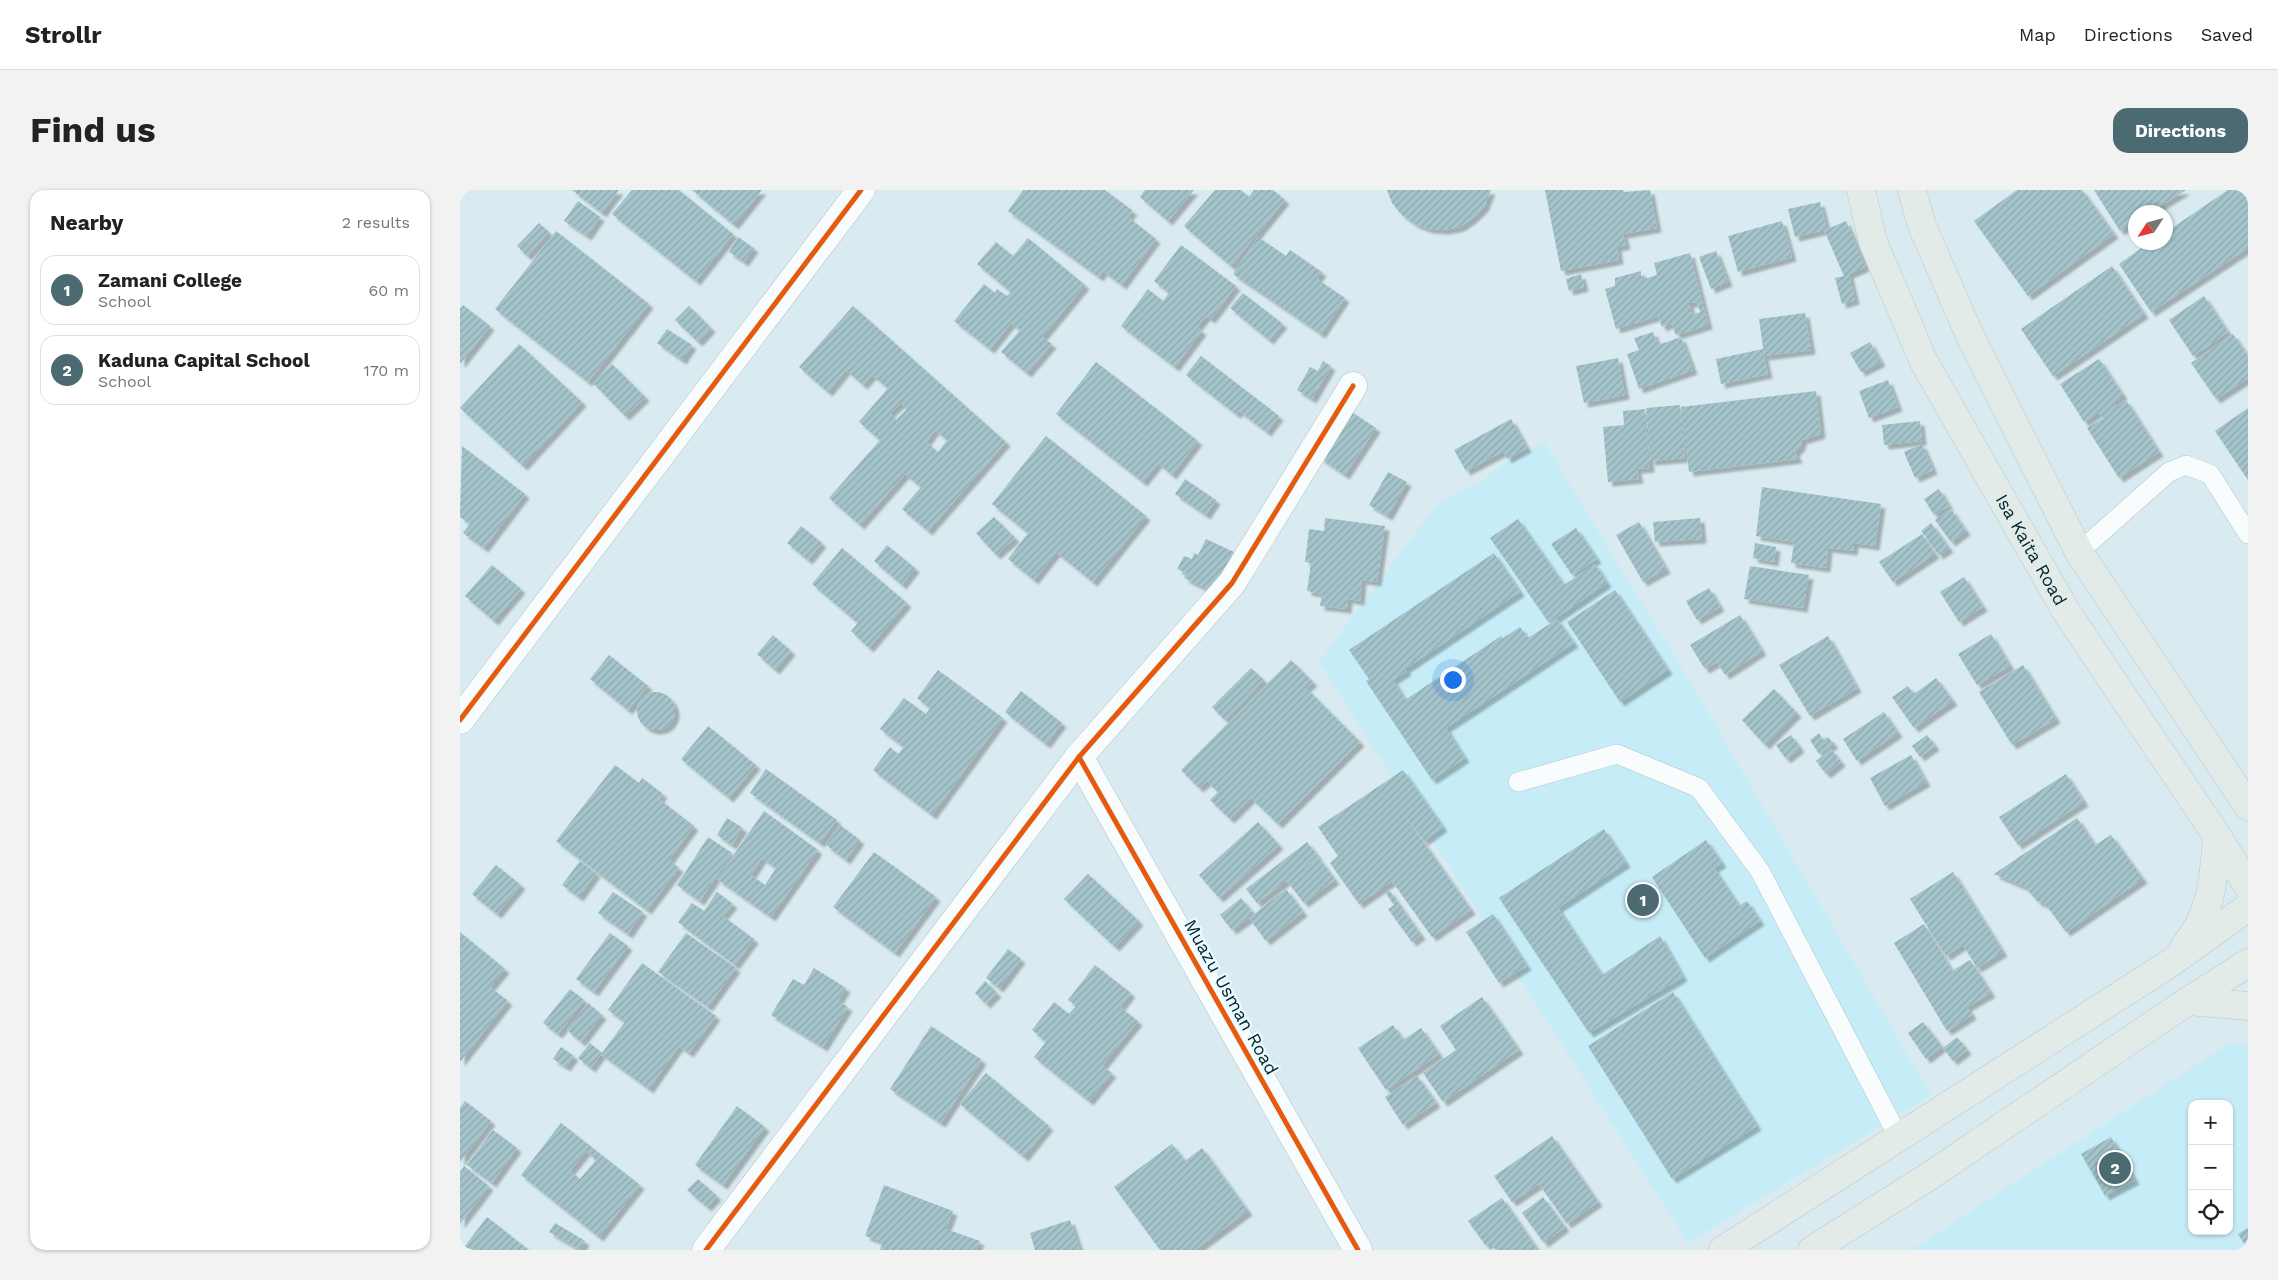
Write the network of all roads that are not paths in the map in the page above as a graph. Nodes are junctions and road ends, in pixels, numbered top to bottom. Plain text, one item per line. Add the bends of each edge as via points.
1 (860, 190) edge
2 (1861, 190) edge
3 (1912, 190) edge
4 (1353, 386) dead end
5 (2248, 534) edge
6 (2079, 552) junction
7 (460, 720) edge
8 (1079, 757) junction
9 (1518, 782) dead end
10 (2248, 806) edge
11 (2217, 836) junction
12 (2248, 886) edge
13 (2248, 907) edge
14 (2172, 962) junction
15 (2248, 964) edge
16 (2188, 1001) junction
17 (2248, 1006) edge
18 (1899, 1138) junction
19 (706, 1250) edge
20 (1358, 1250) edge
21 (1723, 1250) edge
22 (1812, 1250) edge

1 - 7 street
2 - 11 main road, Isa Kaita Road via 1873,242 1924,362 2067,613
3 - 6 main road via 1922,226 1972,340
4 - 8 street via 1232,583
5 - 6 lane via 2210,474 2186,465 2169,472
6 - 10 main road
8 - 19 street
8 - 20 street, Muazu Usman Road
9 - 18 lane via 1617,754 1699,788 1760,871
11 - 12 main road, Isa Kaita Road
11 - 14 main road via 2208,906 2196,932
13 - 14 main road
14 - 18 main road
15 - 16 main road
16 - 17 main road
16 - 22 main road via 1928,1177
18 - 21 main road

